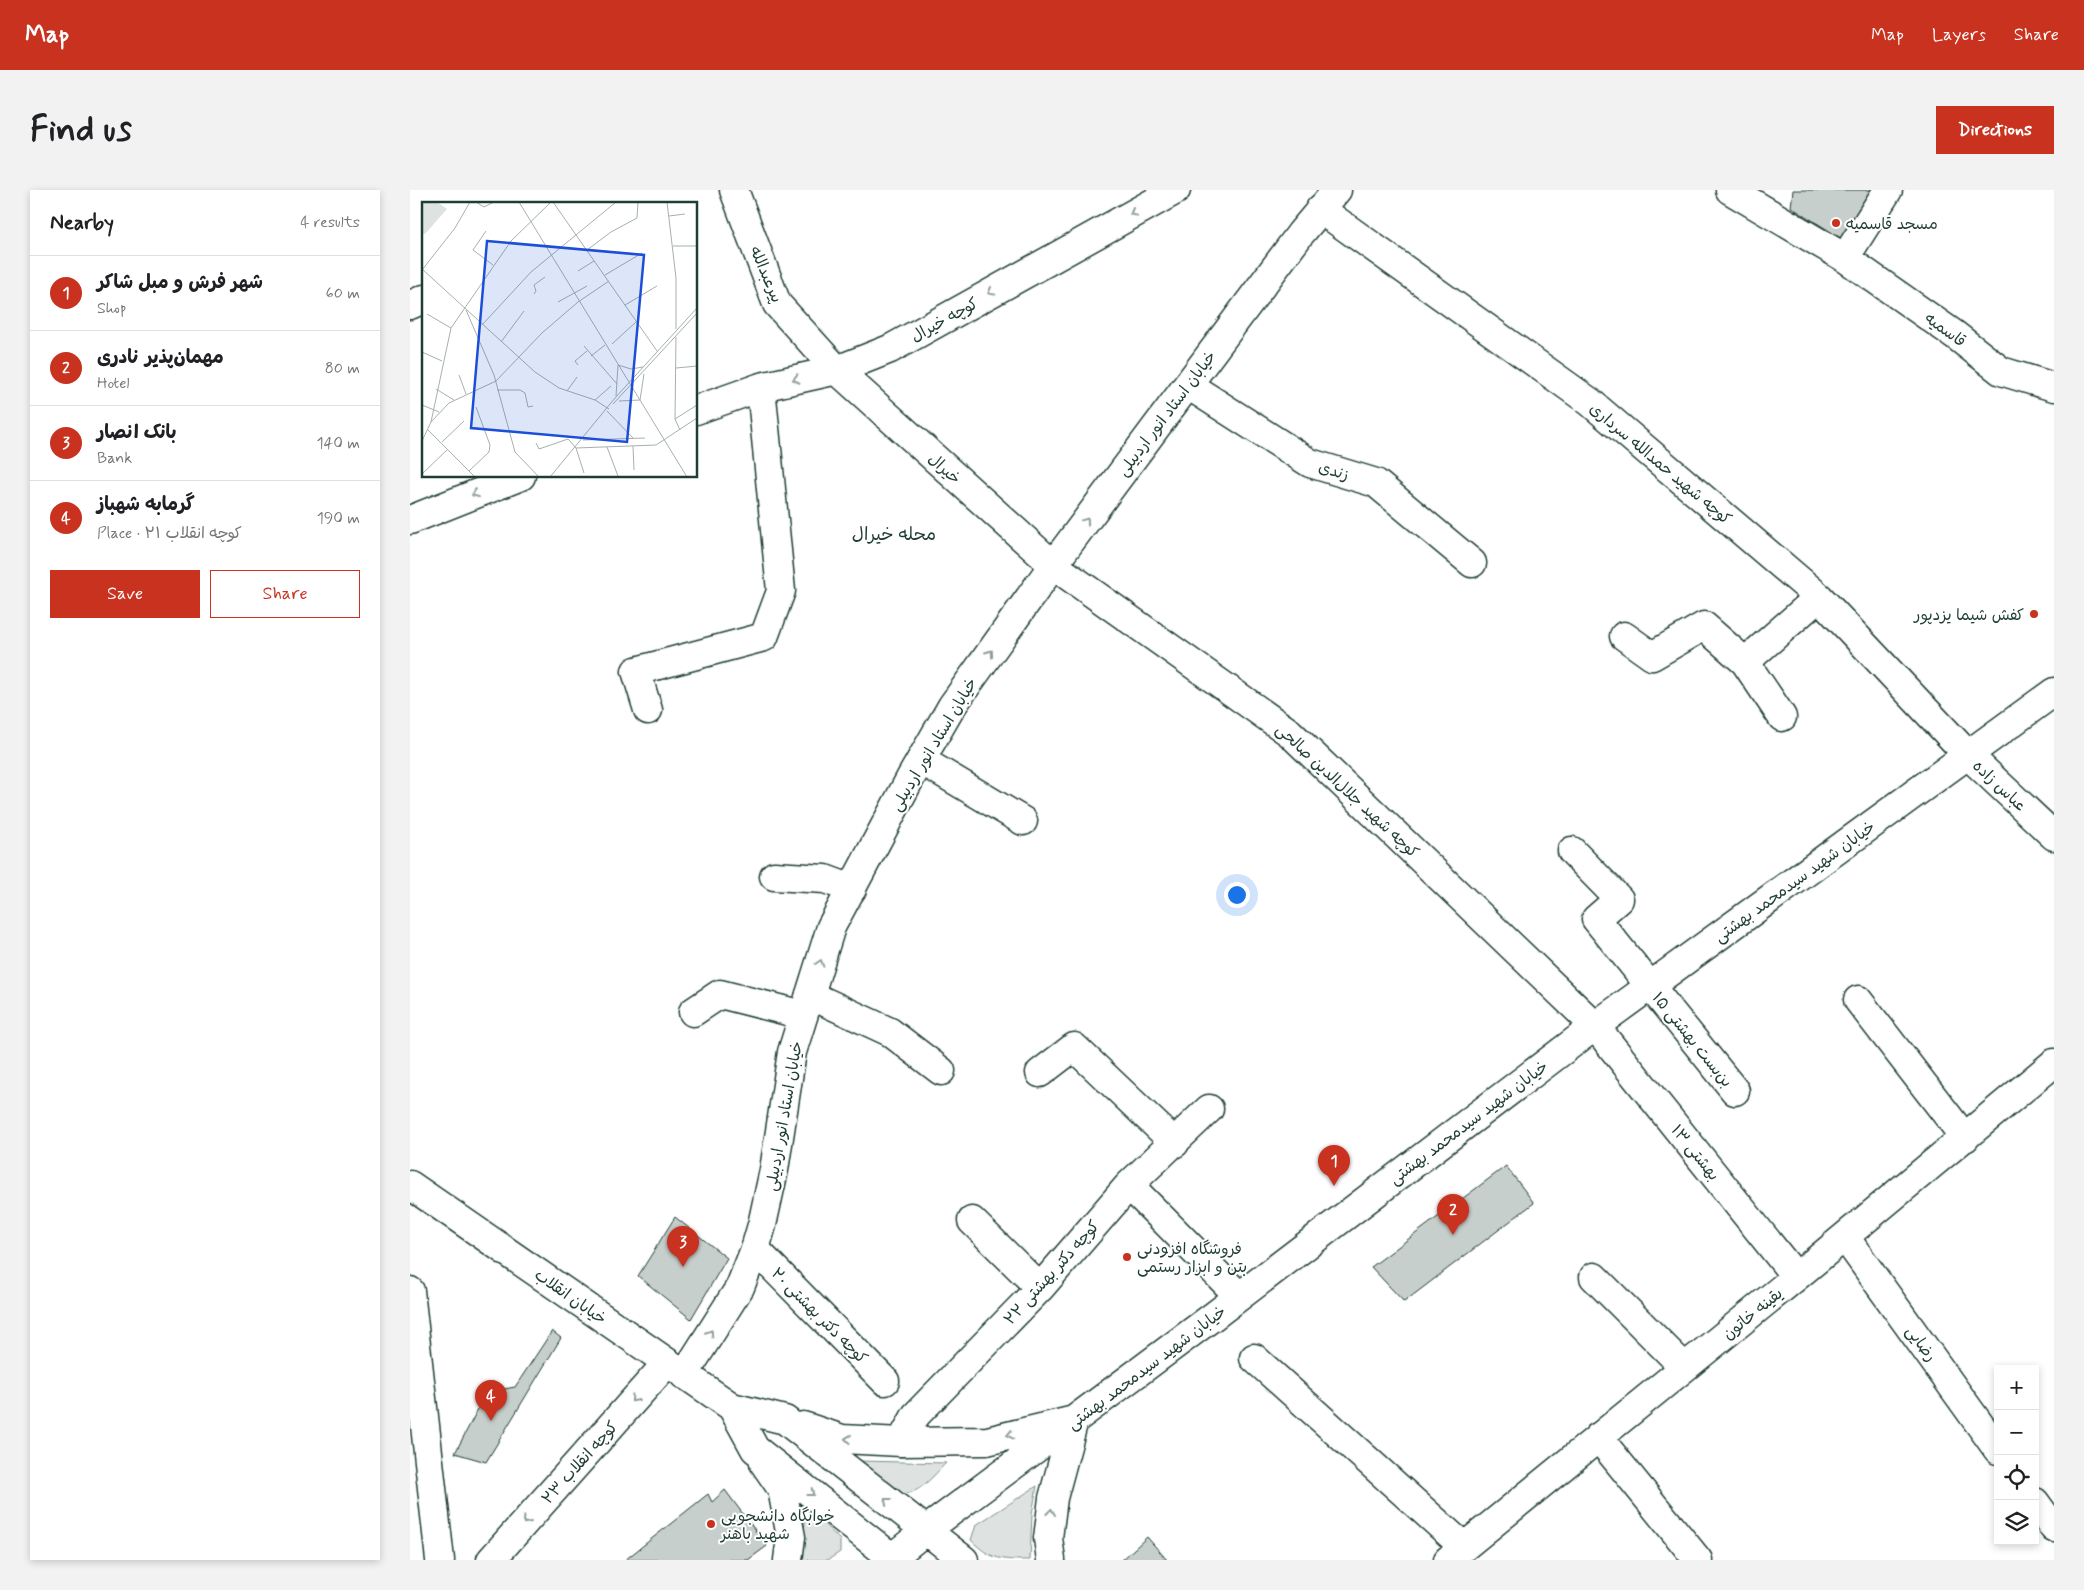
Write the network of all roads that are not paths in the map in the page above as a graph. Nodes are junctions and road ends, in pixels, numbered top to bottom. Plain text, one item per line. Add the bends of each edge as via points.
1 (734, 190) edge
2 (1176, 190) edge
3 (1730, 190) edge
4 (1888, 190) edge
5 (1328, 200) edge
6 (1845, 258) junction
7 (422, 300) edge
8 (410, 305) edge
9 (837, 370) junction
10 (1188, 385) junction
11 (761, 387) junction
12 (2054, 387) edge
13 (698, 409) edge
14 (516, 478) edge
15 (410, 520) edge
16 (1472, 563) dead end
17 (1053, 565) junction
18 (1819, 597) junction
19 (1624, 636) dead end
20 (1745, 662) junction
21 (2054, 692) edge
22 (648, 710) dead end
23 (1782, 717) dead end
24 (1968, 755) junction
25 (921, 760) junction
26 (1023, 821) dead end
27 (2054, 836) edge
28 (1572, 851) dead end
29 (774, 876) dead end
30 (852, 889) junction
31 (1651, 986) junction
32 (1858, 1000) dead end
33 (807, 1005) junction
34 (693, 1012) dead end
35 (1595, 1026) junction
36 (2052, 1068) edge
37 (941, 1071) dead end
38 (1040, 1073) dead end
39 (1735, 1091) dead end
40 (1209, 1109) dead end
41 (1965, 1138) junction
42 (1175, 1143) junction
43 (1128, 1184) junction
44 (410, 1185) edge
45 (972, 1221) dead end
46 (1846, 1237) junction
47 (755, 1249) junction
48 (1594, 1277) dead end
49 (1796, 1277) junction
50 (1040, 1288) junction
51 (410, 1291) edge
52 (1239, 1296) junction
53 (1254, 1358) dead end
54 (1684, 1367) junction
55 (675, 1369) junction
56 (885, 1380) dead end
57 (732, 1407) junction
58 (785, 1420) junction
59 (1074, 1420) junction
60 (1598, 1437) junction
61 (901, 1442) junction
62 (1994, 1444) edge
63 (755, 1449) junction
64 (2039, 1507) edge
65 (2054, 1528) edge
66 (926, 1531) junction
67 (1455, 1553) edge
68 (892, 1559) edge
69 (440, 1560) edge
70 (491, 1560) edge
71 (788, 1560) edge
72 (964, 1560) edge
73 (1052, 1560) edge
74 (1698, 1560) edge

1 - 9 street, پیرعبدالله via 778,304
2 -> 9 street, کوچه خیرال via 890,349
3 - 6 street, قاسمیه
4 - 6 street
5 - 10 street, خیابان استاد انور اردبیلی
5 - 18 street, کوچه شهید حمدالله سرداری via 1590,402
6 - 12 street, قاسمیه via 2002,371
7 - 8 street
9 -> 11 street, کوچه خیرال
9 - 17 street, خیرال
10 - 16 street, زندی via 1310,463 1376,483
17 -> 10 street, خیابان استاد انور اردبیلی
11 - 13 street, کوچه خیرال
11 - 22 street via 781,591 764,637 636,671
14 -> 15 street
25 -> 17 street, خیابان استاد انور اردبیلی via 952,706
17 - 35 street, کوچه شهید جلال‌الدین صالحی via 1290,733
18 - 20 street
18 - 24 street, کوچه شهید حمدالله سرداری
19 - 20 street via 1652,656 1704,626
20 - 23 street
21 - 24 street, خیابان شهید سیدمحمد بهشتی
24 - 27 street, عباس زاده
24 - 31 street, خیابان شهید سیدمحمد بهشتی
25 - 26 street
25 - 30 street, خیابان استاد انور اردبیلی
28 - 31 street, بن‌بست بهشتی ۱۵ via 1620,899 1596,919
29 - 30 street via 825,879
33 -> 30 street, خیابان استاد انور اردبیلی via 832,927
31 - 35 street, خیابان شهید سیدمحمد بهشتی
31 - 39 street, بن‌بست بهشتی ۱۵
32 - 41 street
33 - 34 street via 720,994
33 - 37 street via 890,1032
33 - 47 street, خیابان استاد انور اردبیلی via 792,1052 774,1170
35 - 49 street, بهشتی ۱۳
35 - 52 street, خیابان شهید سیدمحمد بهشتی
36 - 41 street, یقینه خاتون
38 - 42 street via 1074,1047
40 - 42 street, کوچه دکتر بهشتی ۲۲
41 - 46 street, یقینه خاتون
42 - 43 street, کوچه دکتر بهشتی ۲۲
43 - 50 street, کوچه دکتر بهشتی ۲۲
43 - 52 street
44 - 55 street, خیابان انقلاب
45 - 50 street
46 - 49 street, یقینه خاتون
46 - 62 street, رضایی
55 -> 47 street, خیابان استاد انور اردبیلی via 740,1287
47 - 56 street, کوچه دکتر بهشتی ۲۰
48 - 54 street
49 - 54 street, یقینه خاتون
50 - 61 street, کوچه دکتر بهشتی ۲۲ via 916,1414
51 - 69 street
52 - 59 street, خیابان شهید سیدمحمد بهشتی
53 - 67 street
54 - 60 street, یقینه خاتون
55 - 57 street, خیابان انقلاب
55 -> 70 street, کوچه انقلاب ۲۳
57 - 58 street
57 - 63 street
61 -> 58 street via 842,1439
66 -> 58 street
59 -> 61 street via 987,1441
59 - 66 street, خیابان شهید سیدمحمد بهشتی
73 -> 59 street via 1048,1538 1053,1498
60 - 67 street, یقینه خاتون
60 - 74 street
63 -> 68 street
63 - 71 street via 782,1489 790,1536
64 - 65 street
66 - 68 street, خیابان شهید سیدمحمد بهشتی
66 - 72 street

